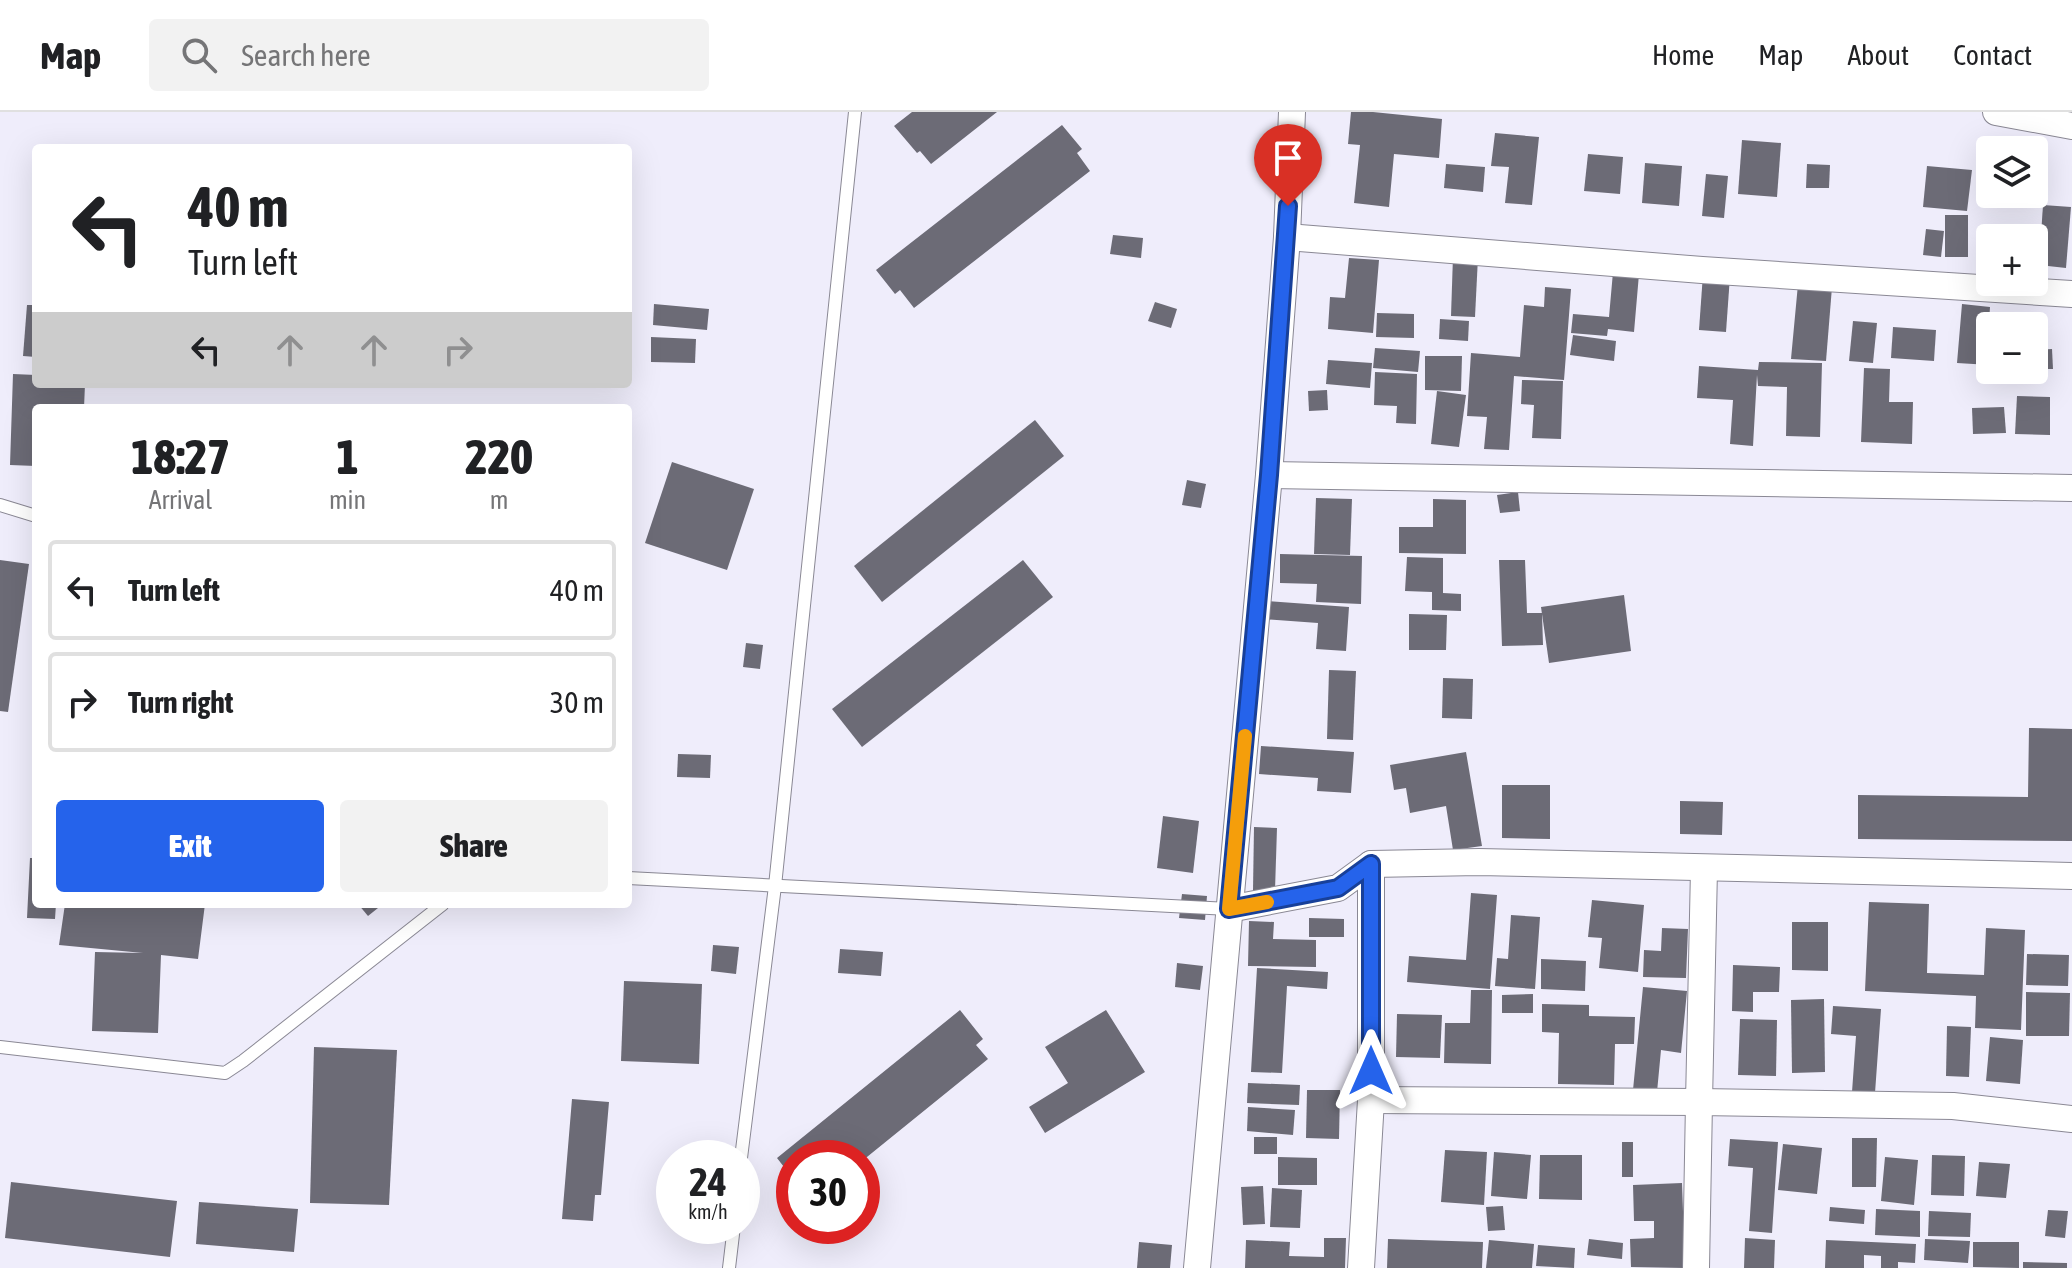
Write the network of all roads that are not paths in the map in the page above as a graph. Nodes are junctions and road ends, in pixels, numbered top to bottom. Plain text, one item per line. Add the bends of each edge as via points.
1 (855, 112) edge
2 (1292, 112) edge
3 (1996, 112) edge
4 (2072, 126) edge
5 (1287, 237) junction
6 (2072, 294) edge
7 (1269, 475) junction
8 (2072, 488) edge
9 (0, 505) edge
10 (32, 515) edge
11 (1371, 864) junction
12 (1704, 869) junction
13 (2072, 876) edge
14 (632, 878) edge
15 (775, 886) junction
16 (438, 908) edge
17 (1229, 909) junction
18 (0, 1047) edge
19 (1371, 1100) junction
20 (1699, 1102) junction
21 (2072, 1119) edge
22 (743, 1140) edge
23 (732, 1244) edge
24 (729, 1268) edge
25 (1197, 1268) edge
26 (1361, 1268) edge
27 (1696, 1268) edge

1 - 15 lane
2 - 5 street
3 - 4 street
5 - 6 street
5 - 7 street
7 - 8 street
7 - 17 street
9 - 10 lane
11 - 12 street
11 - 17 street via 1338,888
11 - 19 street
12 - 13 street
12 - 20 street
14 - 15 lane
15 - 17 lane
15 - 22 lane
16 - 18 lane via 225,1073
17 - 25 street
19 - 20 street
19 - 26 street
20 - 21 street via 1953,1106
20 - 27 street
23 - 24 lane

